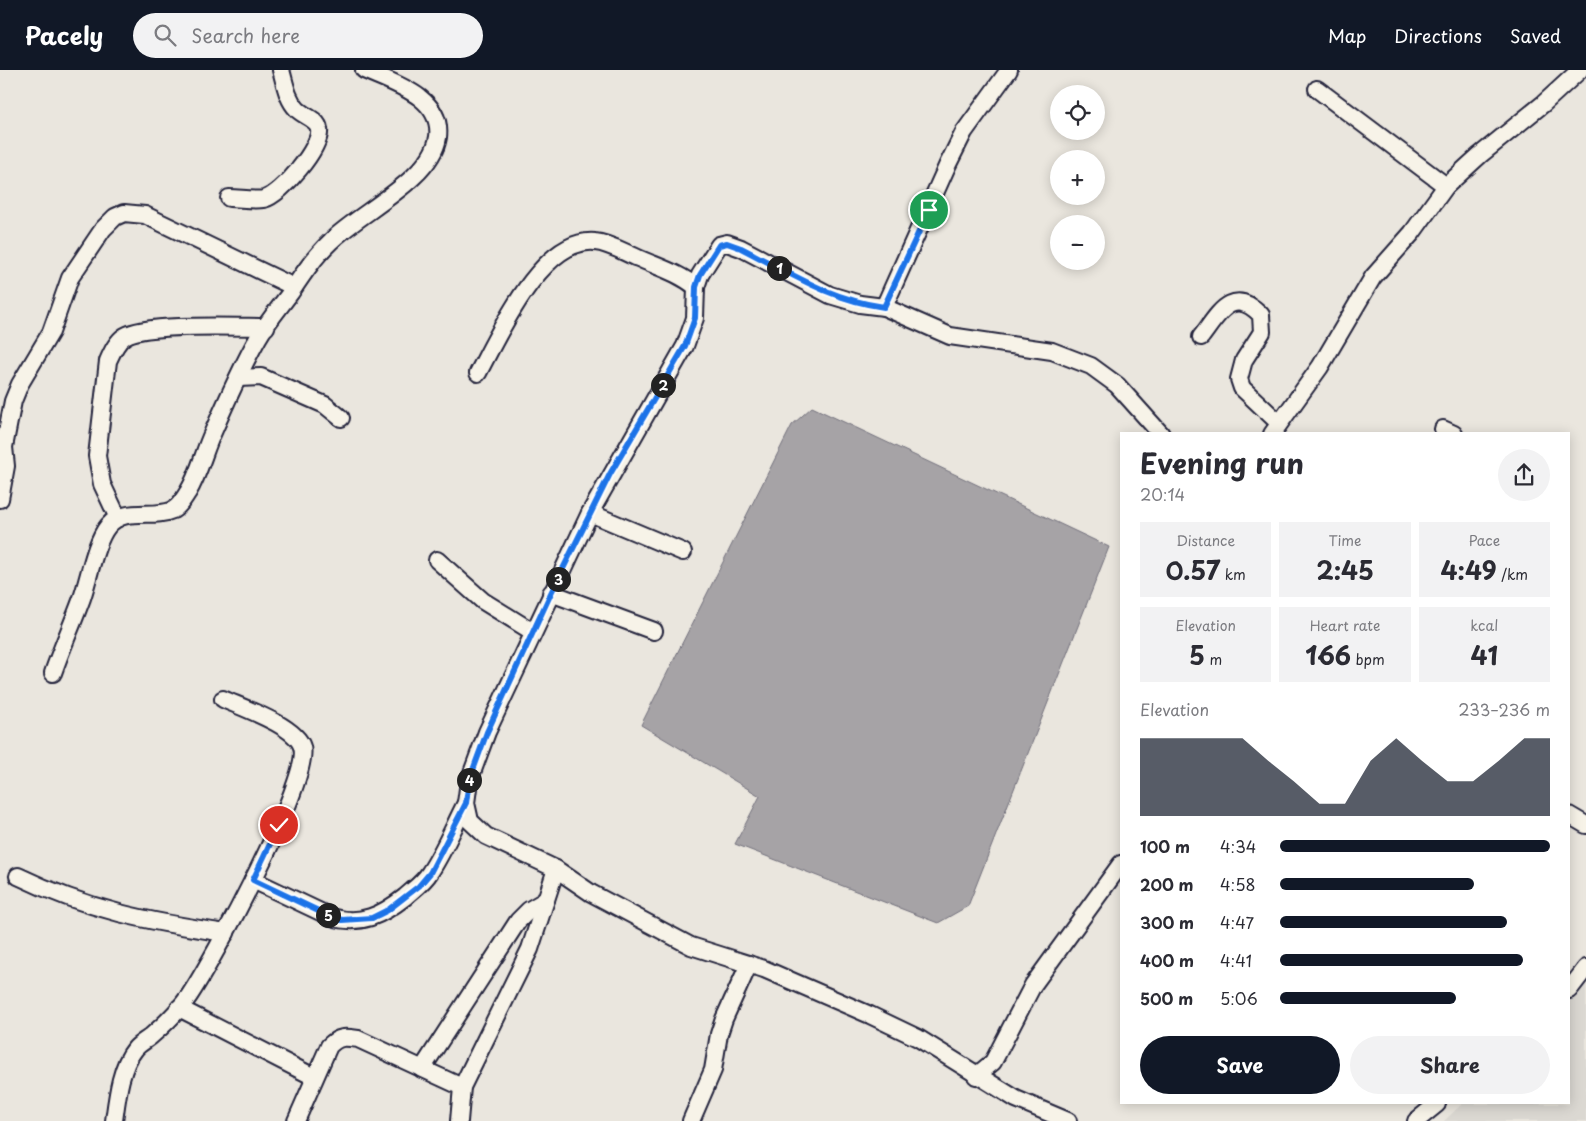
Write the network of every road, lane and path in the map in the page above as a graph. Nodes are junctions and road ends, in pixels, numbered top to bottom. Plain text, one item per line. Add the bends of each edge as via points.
1 (281, 70) edge
2 (364, 70) edge
3 (1009, 70) edge
4 (1580, 70) edge
5 (1317, 89) dead end
6 (1446, 186) junction
7 (229, 198) dead end
8 (294, 287) junction
9 (696, 287) junction
10 (884, 307) junction
11 (266, 327) junction
12 (1201, 337) dead end
13 (478, 373) dead end
14 (238, 378) junction
15 (341, 418) dead end
16 (1276, 428) edge
17 (1159, 432) edge
18 (0, 499) edge
19 (590, 513) junction
20 (118, 518) junction
21 (683, 552) dead end
22 (437, 560) dead end
23 (551, 593) junction
24 (654, 631) dead end
25 (533, 632) junction
26 (53, 673) dead end
27 (223, 699) dead end
28 (466, 803) junction
29 (1570, 816) edge
30 (1586, 825) edge
31 (1120, 865) edge
32 (556, 869) junction
33 (18, 876) dead end
34 (253, 880) junction
35 (546, 900) junction
36 (226, 933) junction
37 (749, 964) junction
38 (1586, 968) edge
39 (1570, 989) edge
40 (179, 1008) junction
41 (422, 1069) junction
42 (976, 1076) junction
43 (314, 1077) junction
44 (462, 1087) junction
45 (1437, 1104) edge
46 (114, 1121) edge
47 (296, 1121) edge
48 (459, 1121) edge
49 (691, 1121) edge
50 (1068, 1121) edge
51 (1416, 1121) edge

1 - 7 street via 290,99 303,114 317,122 320,129 318,138 301,166 271,197 262,200
2 - 8 street via 422,98 438,121 436,148 407,184 330,241
3 - 10 street via 964,132
4 - 6 street
5 - 6 street
6 - 16 street via 1412,233 1373,277 1320,367
8 - 11 street
8 - 18 street via 145,215 115,217 70,278 51,332 13,401 4,447 6,466
9 - 10 street via 713,252 719,245 727,243 830,294 860,304
9 - 13 street via 683,276 604,244 589,242 576,245 552,259 532,279
9 - 19 street via 695,318 685,346
10 - 17 street via 950,336 1052,352 1092,366 1117,385
11 - 14 street
11 - 20 street via 154,328 124,336 115,347 108,361 97,456 102,484
12 - 16 street via 1226,304 1246,304 1260,315 1262,332 1244,360 1239,380 1242,388
14 - 15 street via 261,377 325,406
14 - 20 street via 206,446 190,490 179,505 172,510
19 - 21 street
19 - 23 street
20 - 26 street via 108,526 100,542
22 - 25 street via 483,602
23 - 24 street
23 - 25 street
25 - 28 street via 487,732 469,781
27 - 34 street via 285,728 302,747 303,759 297,781
28 - 32 street via 470,821 486,836
28 - 34 street via 430,873 404,898 372,918 336,918
29 - 30 street
31 - 42 street via 1033,985 997,1057
32 - 35 street
32 - 37 street via 591,893 690,946
33 - 36 street via 75,902 125,916
34 - 36 street
35 - 41 street via 518,921
35 - 44 street via 530,949
36 - 40 street
37 - 42 street via 918,1038
37 - 49 street via 724,1018 713,1070
38 - 39 street
40 - 43 street
40 - 46 street via 134,1049 120,1085
41 - 43 street via 358,1039 343,1037 328,1046
41 - 44 street
42 - 50 street via 1016,1099
43 - 47 street
44 - 48 street
45 - 51 street

